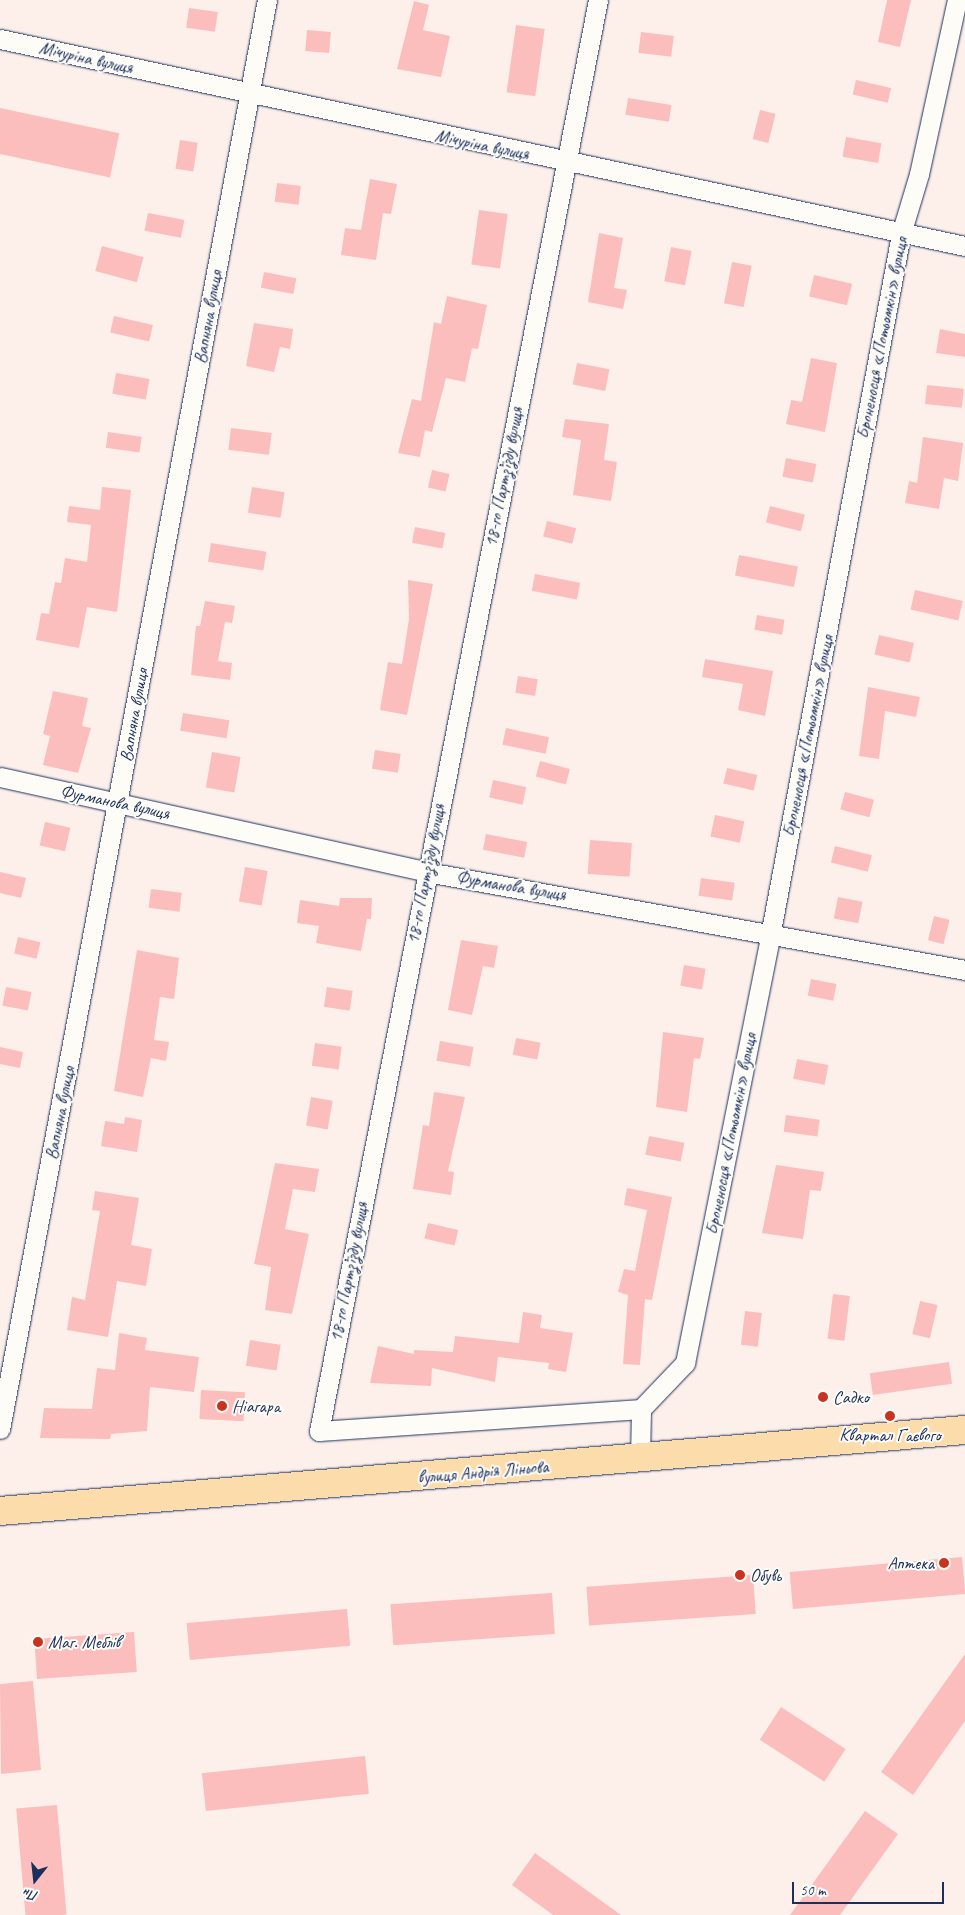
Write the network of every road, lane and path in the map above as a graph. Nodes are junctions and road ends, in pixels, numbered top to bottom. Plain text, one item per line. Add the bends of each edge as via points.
1 (267, 0) edge
2 (598, 0) edge
3 (957, 0) edge
4 (0, 39) edge
5 (249, 94) junction
6 (565, 162) junction
7 (901, 234) junction
8 (965, 246) edge
9 (0, 777) edge
10 (118, 802) junction
11 (427, 872) junction
12 (771, 931) junction
13 (965, 970) edge
14 (642, 1409) junction
15 (0, 1429) edge
16 (965, 1430) edge
17 (640, 1458) junction
18 (0, 1511) edge

1 - 5 street, Вапняна вулиця
2 - 6 street, 18-го Партз’їзду вулиця
3 - 7 street, Броненосця «Потьомкін» вулиця via 919,174
4 - 5 street, Мічуріна вулиця
5 - 6 street, Мічуріна вулиця
5 - 10 street, Вапняна вулиця
6 - 7 street, Мічуріна вулиця
6 - 11 street, 18-го Партз’їзду вулиця
7 - 8 street, Мічуріна вулиця
7 - 12 street, Броненосця «Потьомкін» вулиця
9 - 10 street, Фурманова вулиця
10 - 11 street, Фурманова вулиця
10 - 15 street, Вапняна вулиця
11 - 12 street, Фурманова вулиця
11 - 14 street, 18-го Партз’їзду вулиця via 319,1431
12 - 13 street, Фурманова вулиця
12 - 14 street, Броненосця «Потьомкін» вулиця via 685,1363
14 - 17 street
16 - 17 main road, вулиця Андрія Ліньова
17 - 18 main road, вулиця Андрія Ліньова

